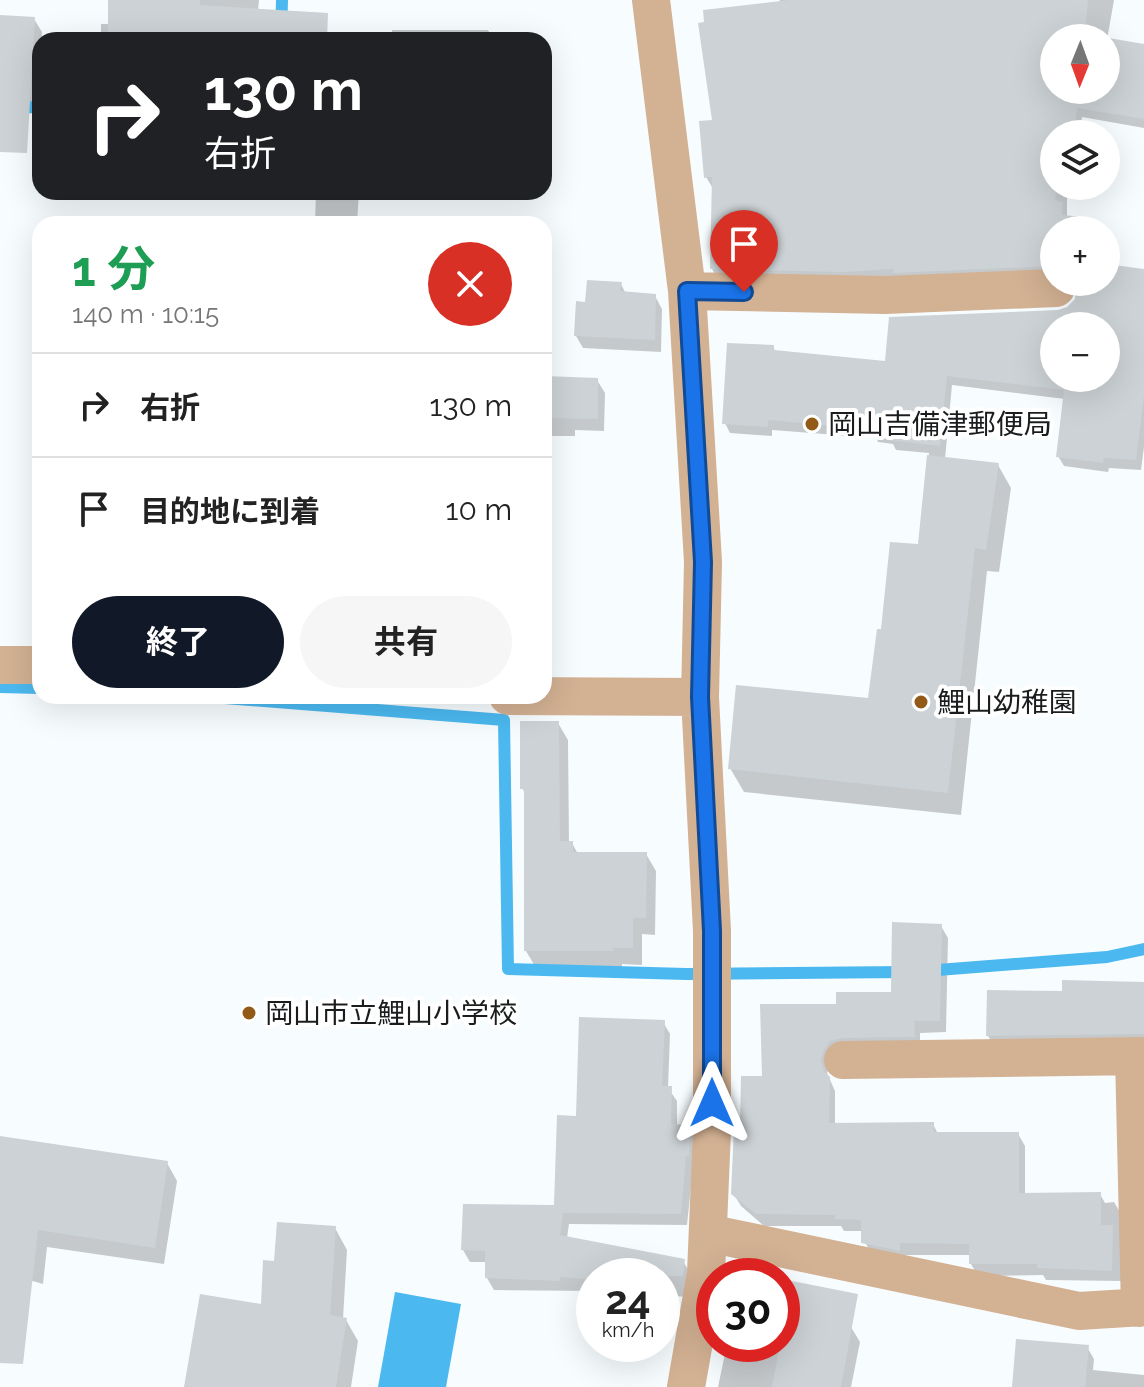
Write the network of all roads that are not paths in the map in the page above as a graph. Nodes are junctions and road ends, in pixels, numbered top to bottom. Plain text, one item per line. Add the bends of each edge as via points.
1 (651, 0) edge
2 (1040, 289) edge
3 (687, 291) junction
4 (0, 665) edge
5 (32, 665) edge
6 (552, 696) edge
7 (700, 697) junction
8 (1139, 1056) edge
9 (843, 1060) dead end
10 (708, 1233) junction
11 (1142, 1308) edge
12 (686, 1387) edge

1 - 3 street
2 - 3 street via 885,295
3 - 7 street via 703,562
4 - 5 street
6 - 7 street
7 - 10 street via 712,931
8 - 9 street
8 - 11 street
10 - 11 street via 1079,1311
10 - 12 street

